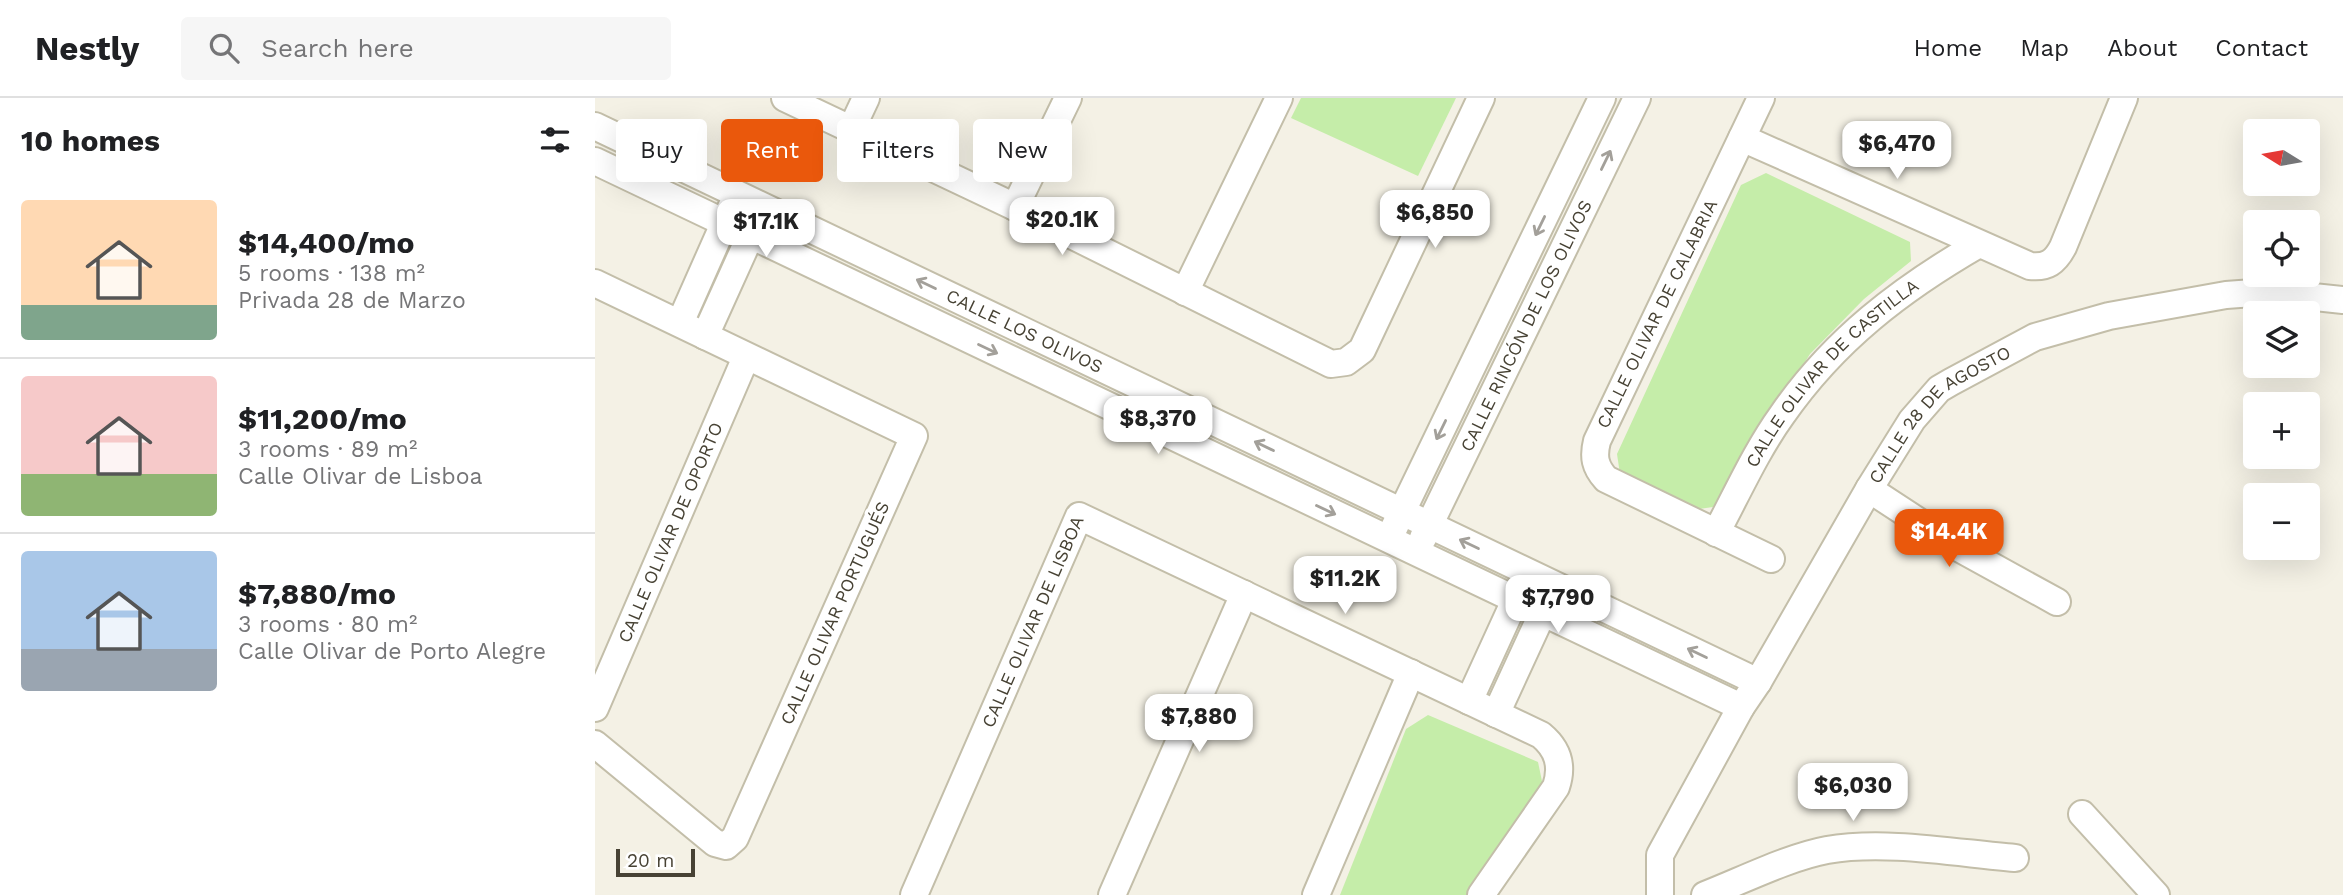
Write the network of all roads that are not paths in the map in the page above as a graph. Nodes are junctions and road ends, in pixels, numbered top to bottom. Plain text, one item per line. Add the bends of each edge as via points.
1 (785, 98) edge
2 (866, 98) edge
3 (1068, 98) edge
4 (1279, 98) edge
5 (1481, 98) edge
6 (1761, 98) edge
7 (1594, 101) edge
8 (2116, 101) edge
9 (1632, 109) edge
10 (856, 119) edge
11 (837, 123) edge
12 (595, 126) edge
13 (1742, 138) junction
14 (595, 161) edge
15 (959, 181) edge
16 (738, 194) junction
17 (764, 206) junction
18 (1015, 207) junction
19 (724, 223) junction
20 (750, 235) junction
21 (1979, 244) junction
22 (595, 283) edge
23 (1185, 292) junction
24 (2343, 300) edge
25 (680, 323) junction
26 (705, 336) junction
27 (746, 357) junction
28 (1869, 489) junction
29 (1402, 512) junction
30 (1429, 525) junction
31 (1716, 533) junction
32 (1389, 540) junction
33 (1416, 553) junction
34 (1770, 559) dead end
35 (1528, 572) junction
36 (1556, 585) junction
37 (1244, 594) junction
38 (1516, 600) junction
39 (2057, 602) dead end
40 (1542, 613) junction
41 (1411, 673) junction
42 (1758, 682) junction
43 (1469, 701) junction
44 (595, 708) edge
45 (1741, 708) junction
46 (1496, 713) junction
47 (595, 744) edge
48 (2082, 814) dead end
49 (2015, 858) dead end
50 (914, 895) edge
51 (1112, 895) edge
52 (1316, 895) edge
53 (1481, 895) edge
54 (1660, 895) edge
55 (1705, 895) edge
56 (2156, 895) edge

1 - 11 street
2 - 10 street
3 - 18 street
4 - 23 street
5 - 23 street via 1355,358 1339,364 1324,361
6 - 13 street, CALLE OLIVAR DE CALABRIA
7 - 9 street
7 -> 29 street, CALLE RINCÓN DE LOS OLIVOS
8 - 21 street via 2057,259 2048,265 2030,266
30 -> 9 street, CALLE RINCÓN DE LOS OLIVOS
12 - 16 street, CALLE LOS OLIVOS
13 - 21 street
13 - 31 street, CALLE OLIVAR DE CALABRIA via 1594,451 1598,470 1606,479
14 - 19 street, CALLE LOS OLIVOS
15 - 18 street
16 - 17 street, CALLE LOS OLIVOS
16 - 19 street
17 - 20 street
29 -> 17 street, CALLE LOS OLIVOS
18 - 23 street
19 - 20 street, CALLE LOS OLIVOS
19 - 25 street
20 - 26 street
20 -> 32 street, CALLE LOS OLIVOS
21 - 31 street, CALLE OLIVAR DE CASTILLA via 1884,306 1803,385
22 - 25 street, CALLE OLIVAR PORTUGUÉS
24 - 28 street, CALLE 28 DE AGOSTO via 2267,292 2226,295 2109,316 2035,337 1940,389 1913,420
25 - 26 street, CALLE OLIVAR PORTUGUÉS
26 - 27 street, CALLE OLIVAR PORTUGUÉS
27 - 44 street, CALLE OLIVAR DE OPORTO
27 - 47 street, CALLE OLIVAR PORTUGUÉS via 914,436 735,838 726,846 715,843
28 - 39 street via 1959,548
28 - 42 street, CALLE 28 DE AGOSTO
29 - 30 street, CALLE LOS OLIVOS
29 - 32 street, CALLE RINCÓN DE LOS OLIVOS
30 - 33 street, CALLE RINCÓN DE LOS OLIVOS
35 -> 30 street, CALLE LOS OLIVOS
31 - 34 street, CALLE OLIVAR DE CALABRIA
32 - 33 street, CALLE LOS OLIVOS
33 - 38 street, CALLE LOS OLIVOS
35 - 36 street, CALLE LOS OLIVOS
35 - 38 street
36 - 40 street
42 -> 36 street, CALLE LOS OLIVOS
37 - 41 street, CALLE OLIVAR DE LISBOA
37 - 50 street, CALLE OLIVAR DE LISBOA via 1079,516
37 - 51 street
38 - 40 street, CALLE LOS OLIVOS
38 - 43 street
40 - 45 street, CALLE LOS OLIVOS
40 - 46 street
41 - 43 street, CALLE OLIVAR DE LISBOA
41 - 52 street
42 - 45 street, CALLE 28 DE AGOSTO
43 - 46 street, CALLE OLIVAR DE LISBOA
45 - 54 street, CALLE 28 DE AGOSTO via 1660,855
46 - 53 street, CALLE OLIVAR DE LISBOA via 1549,741 1557,753 1560,772 1556,787
48 - 56 street
49 - 55 street via 1877,846 1842,848 1809,854

